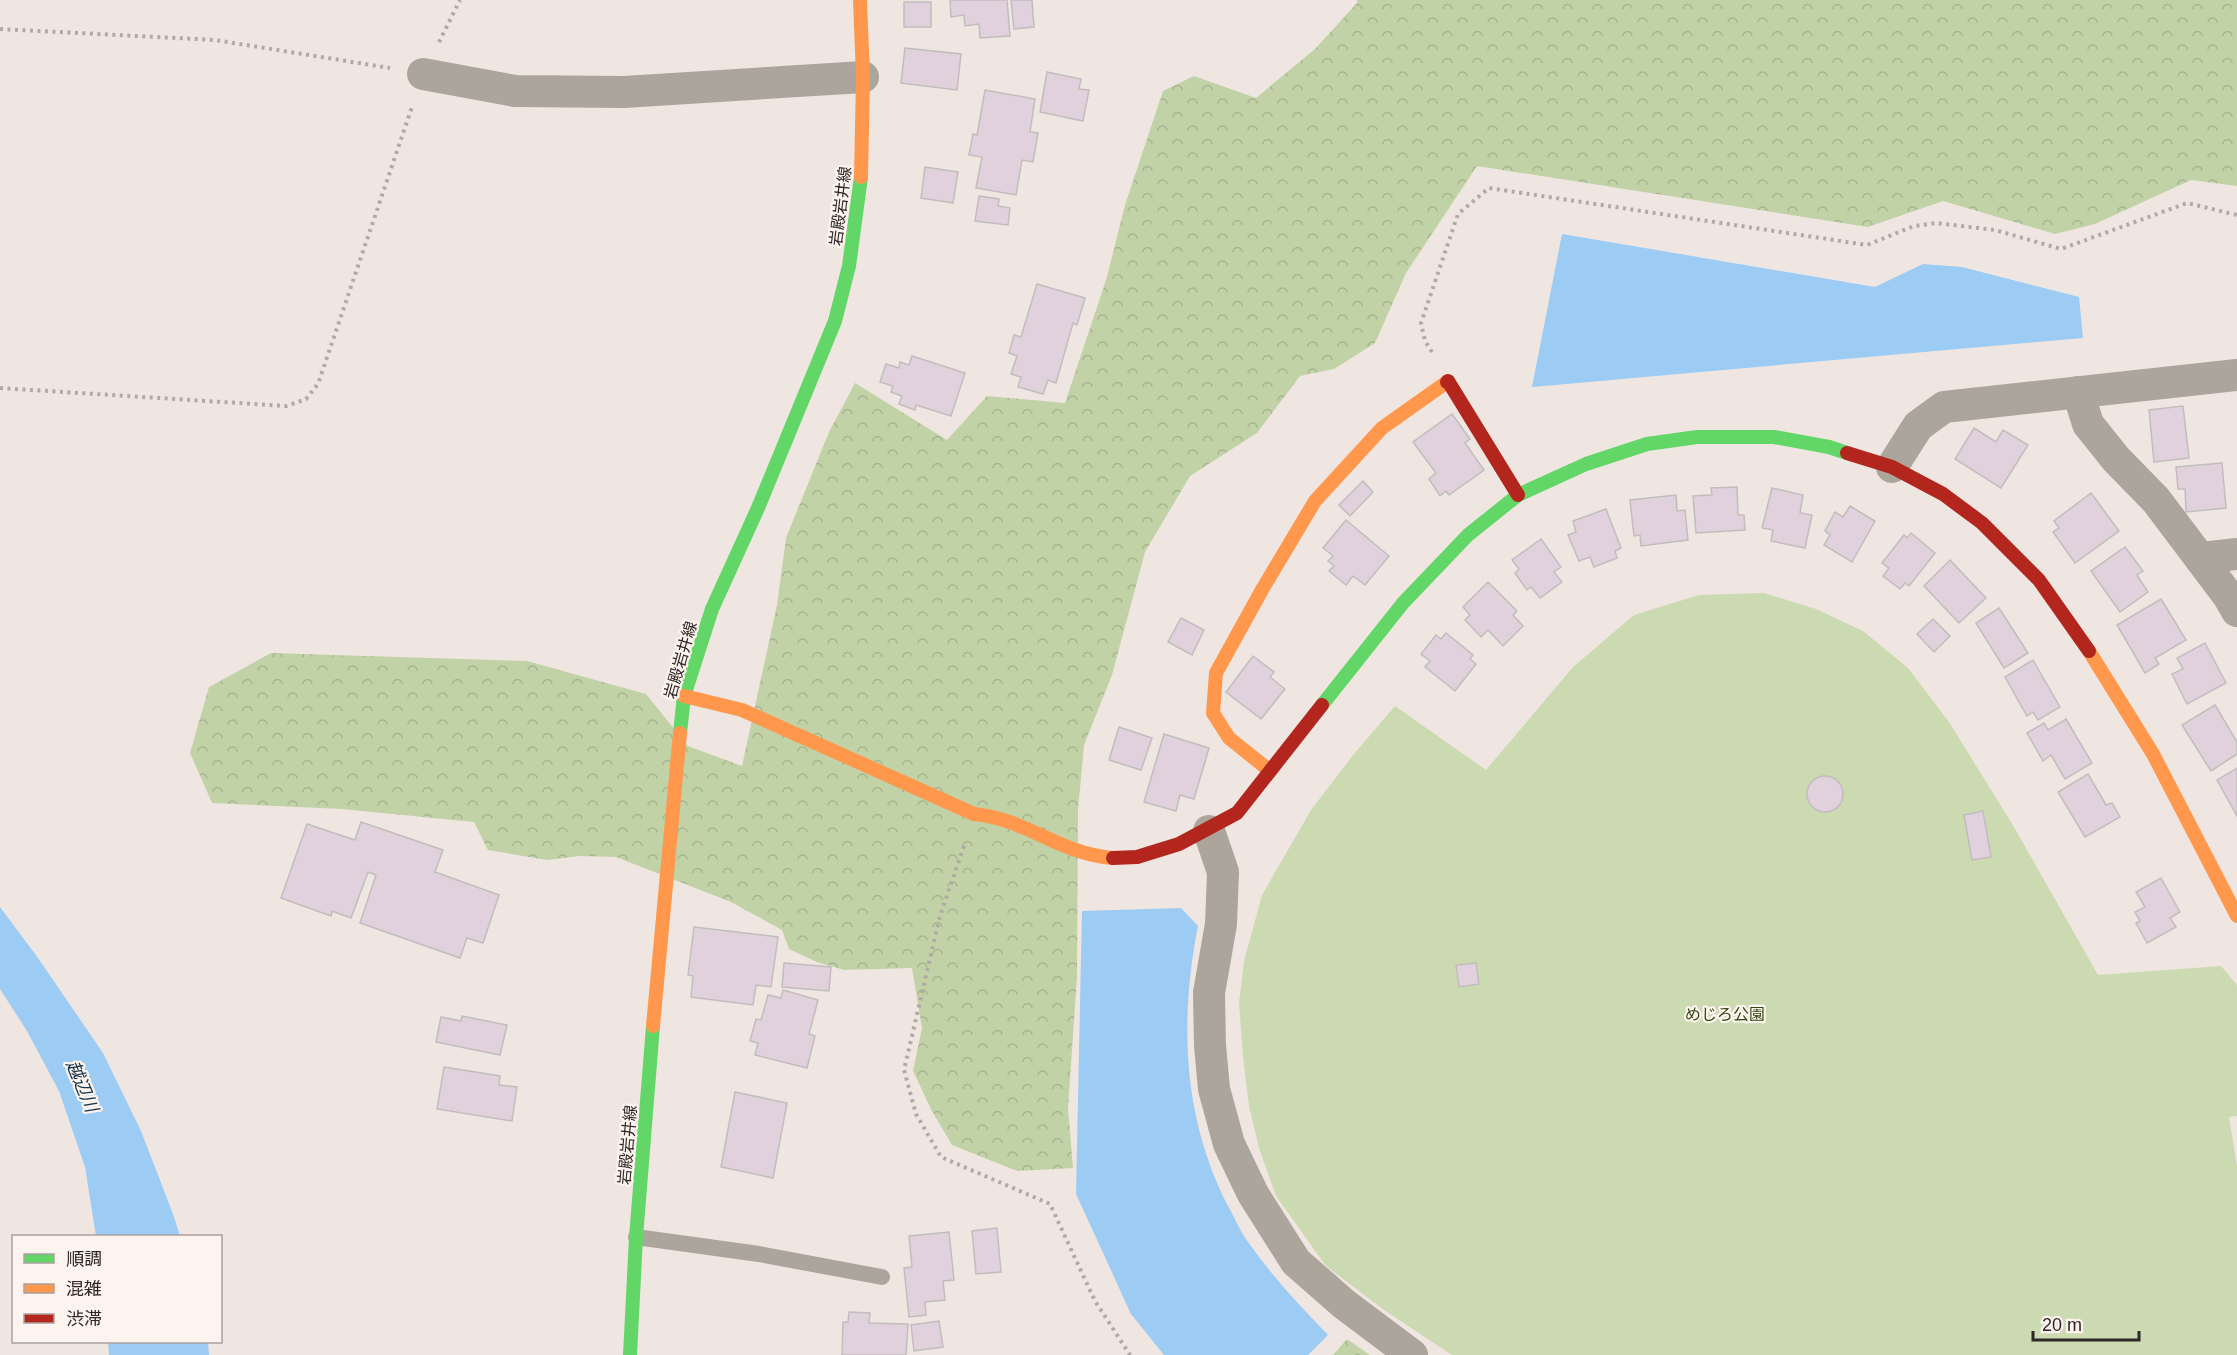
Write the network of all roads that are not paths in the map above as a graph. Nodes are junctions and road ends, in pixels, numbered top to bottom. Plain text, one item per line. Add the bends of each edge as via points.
1 (860, 0) edge
2 (423, 74) road end
3 (863, 77) junction
4 (2237, 375) edge
5 (2078, 392) junction
6 (1893, 467) junction
7 (1518, 495) junction
8 (2237, 554) edge
9 (2201, 558) junction
10 (2237, 611) edge
11 (684, 696) junction
12 (1270, 771) junction
13 (1209, 831) junction
14 (2237, 916) edge
15 (636, 1237) junction
16 (882, 1277) dead end
17 (630, 1355) edge
18 (1412, 1355) edge

1 - 3 street, 岩殿岩井線
2 - 3 street via 514,91 624,92
3 - 11 street, 岩殿岩井線 via 862,173 849,266 835,321 712,609
4 - 5 street
5 - 6 street via 1944,408 1918,426
5 - 9 street via 2088,424
6 - 7 street via 1829,447 1774,437 1697,437 1647,444 1586,464
6 - 14 street via 1943,494 1982,523 2039,580 2075,629 2153,754
7 - 12 street via 1468,535 1403,603
7 - 12 street via 1448,381 1382,428 1316,501 1216,673 1213,713 1229,738
8 - 9 street
9 - 10 street
11 - 13 street via 742,710 974,814 1000,817 1074,851 1117,860 1158,852
11 - 15 street, 岩殿岩井線
12 - 13 street via 1238,813
13 - 18 street via 1223,873 1221,924 1209,993 1210,1045 1214,1089 1228,1144 1253,1194 1296,1262
15 - 16 lane
15 - 17 street, 岩殿岩井線

